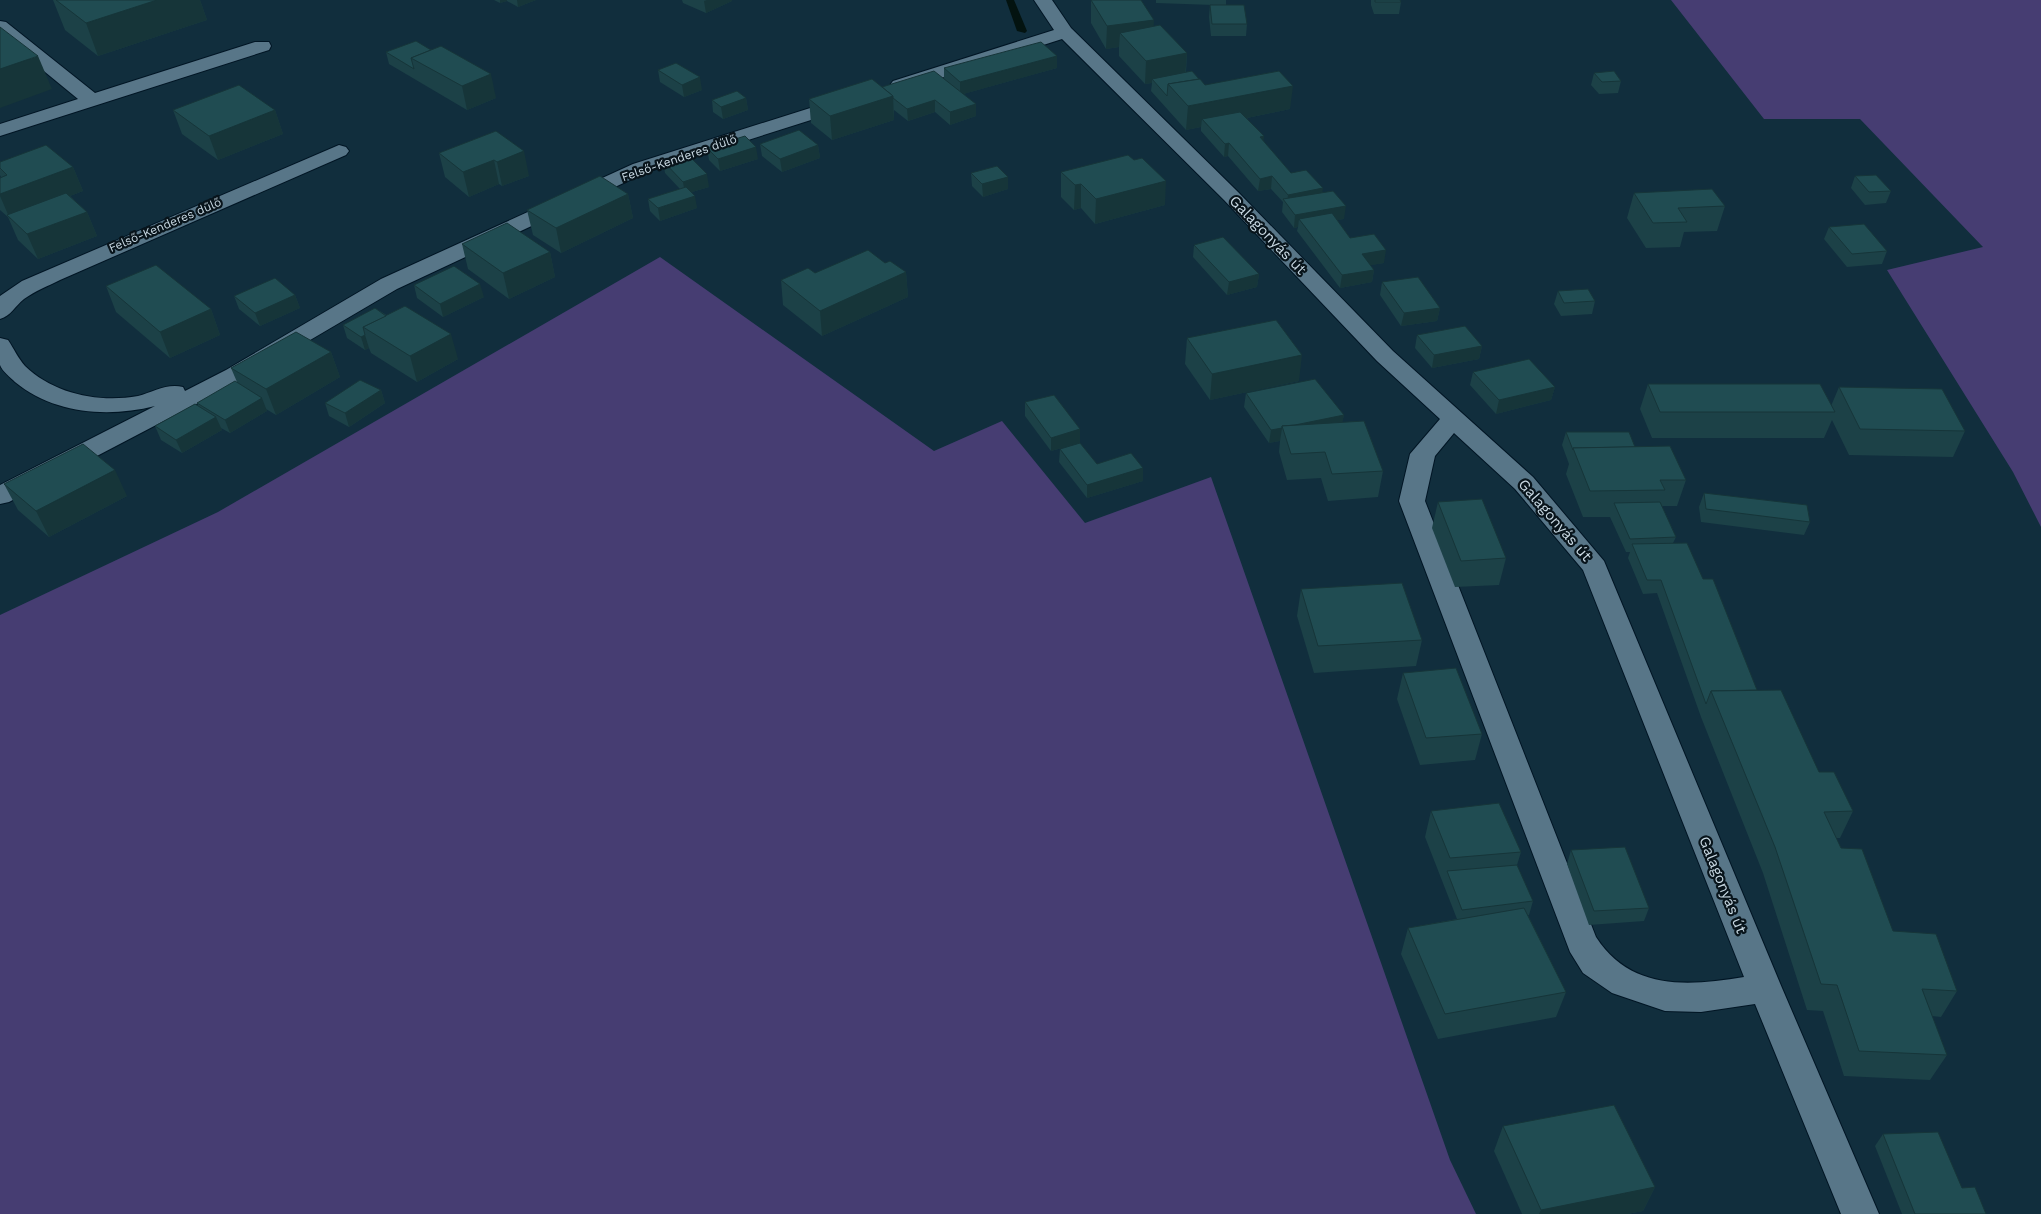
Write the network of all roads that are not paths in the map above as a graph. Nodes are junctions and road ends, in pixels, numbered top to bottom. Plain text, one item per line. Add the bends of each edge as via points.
1 (1042, 0) edge
2 (0, 26) edge
3 (1065, 32) junction
4 (262, 46) dead end
5 (92, 100) junction
6 (0, 130) edge
7 (339, 150) dead end
8 (0, 312) edge
9 (0, 345) edge
10 (234, 375) junction
11 (1452, 419) junction
12 (0, 496) edge
13 (1765, 988) junction
14 (1860, 1214) edge

1 - 3 street, Galagonyás út
2 - 5 street
3 - 10 street, Felső-Kenderes dűlő via 640,168 389,284
3 - 11 street, Galagonyás út via 1231,196 1385,356
4 - 5 street
5 - 6 street
7 - 8 street, Felső-Kenderes dűlő via 52,274 18,292
9 - 10 street, Felső-Kenderes dűlő via 14,368 30,381 81,403 107,406 135,404 201,381
10 - 12 street, Felső-Kenderes dűlő
11 - 13 street, Galagonyás út via 1524,483 1595,567
11 - 13 street via 1423,454 1412,501 1582,942 1595,963 1624,983 1665,997 1701,998
13 - 14 street, Galagonyás út

